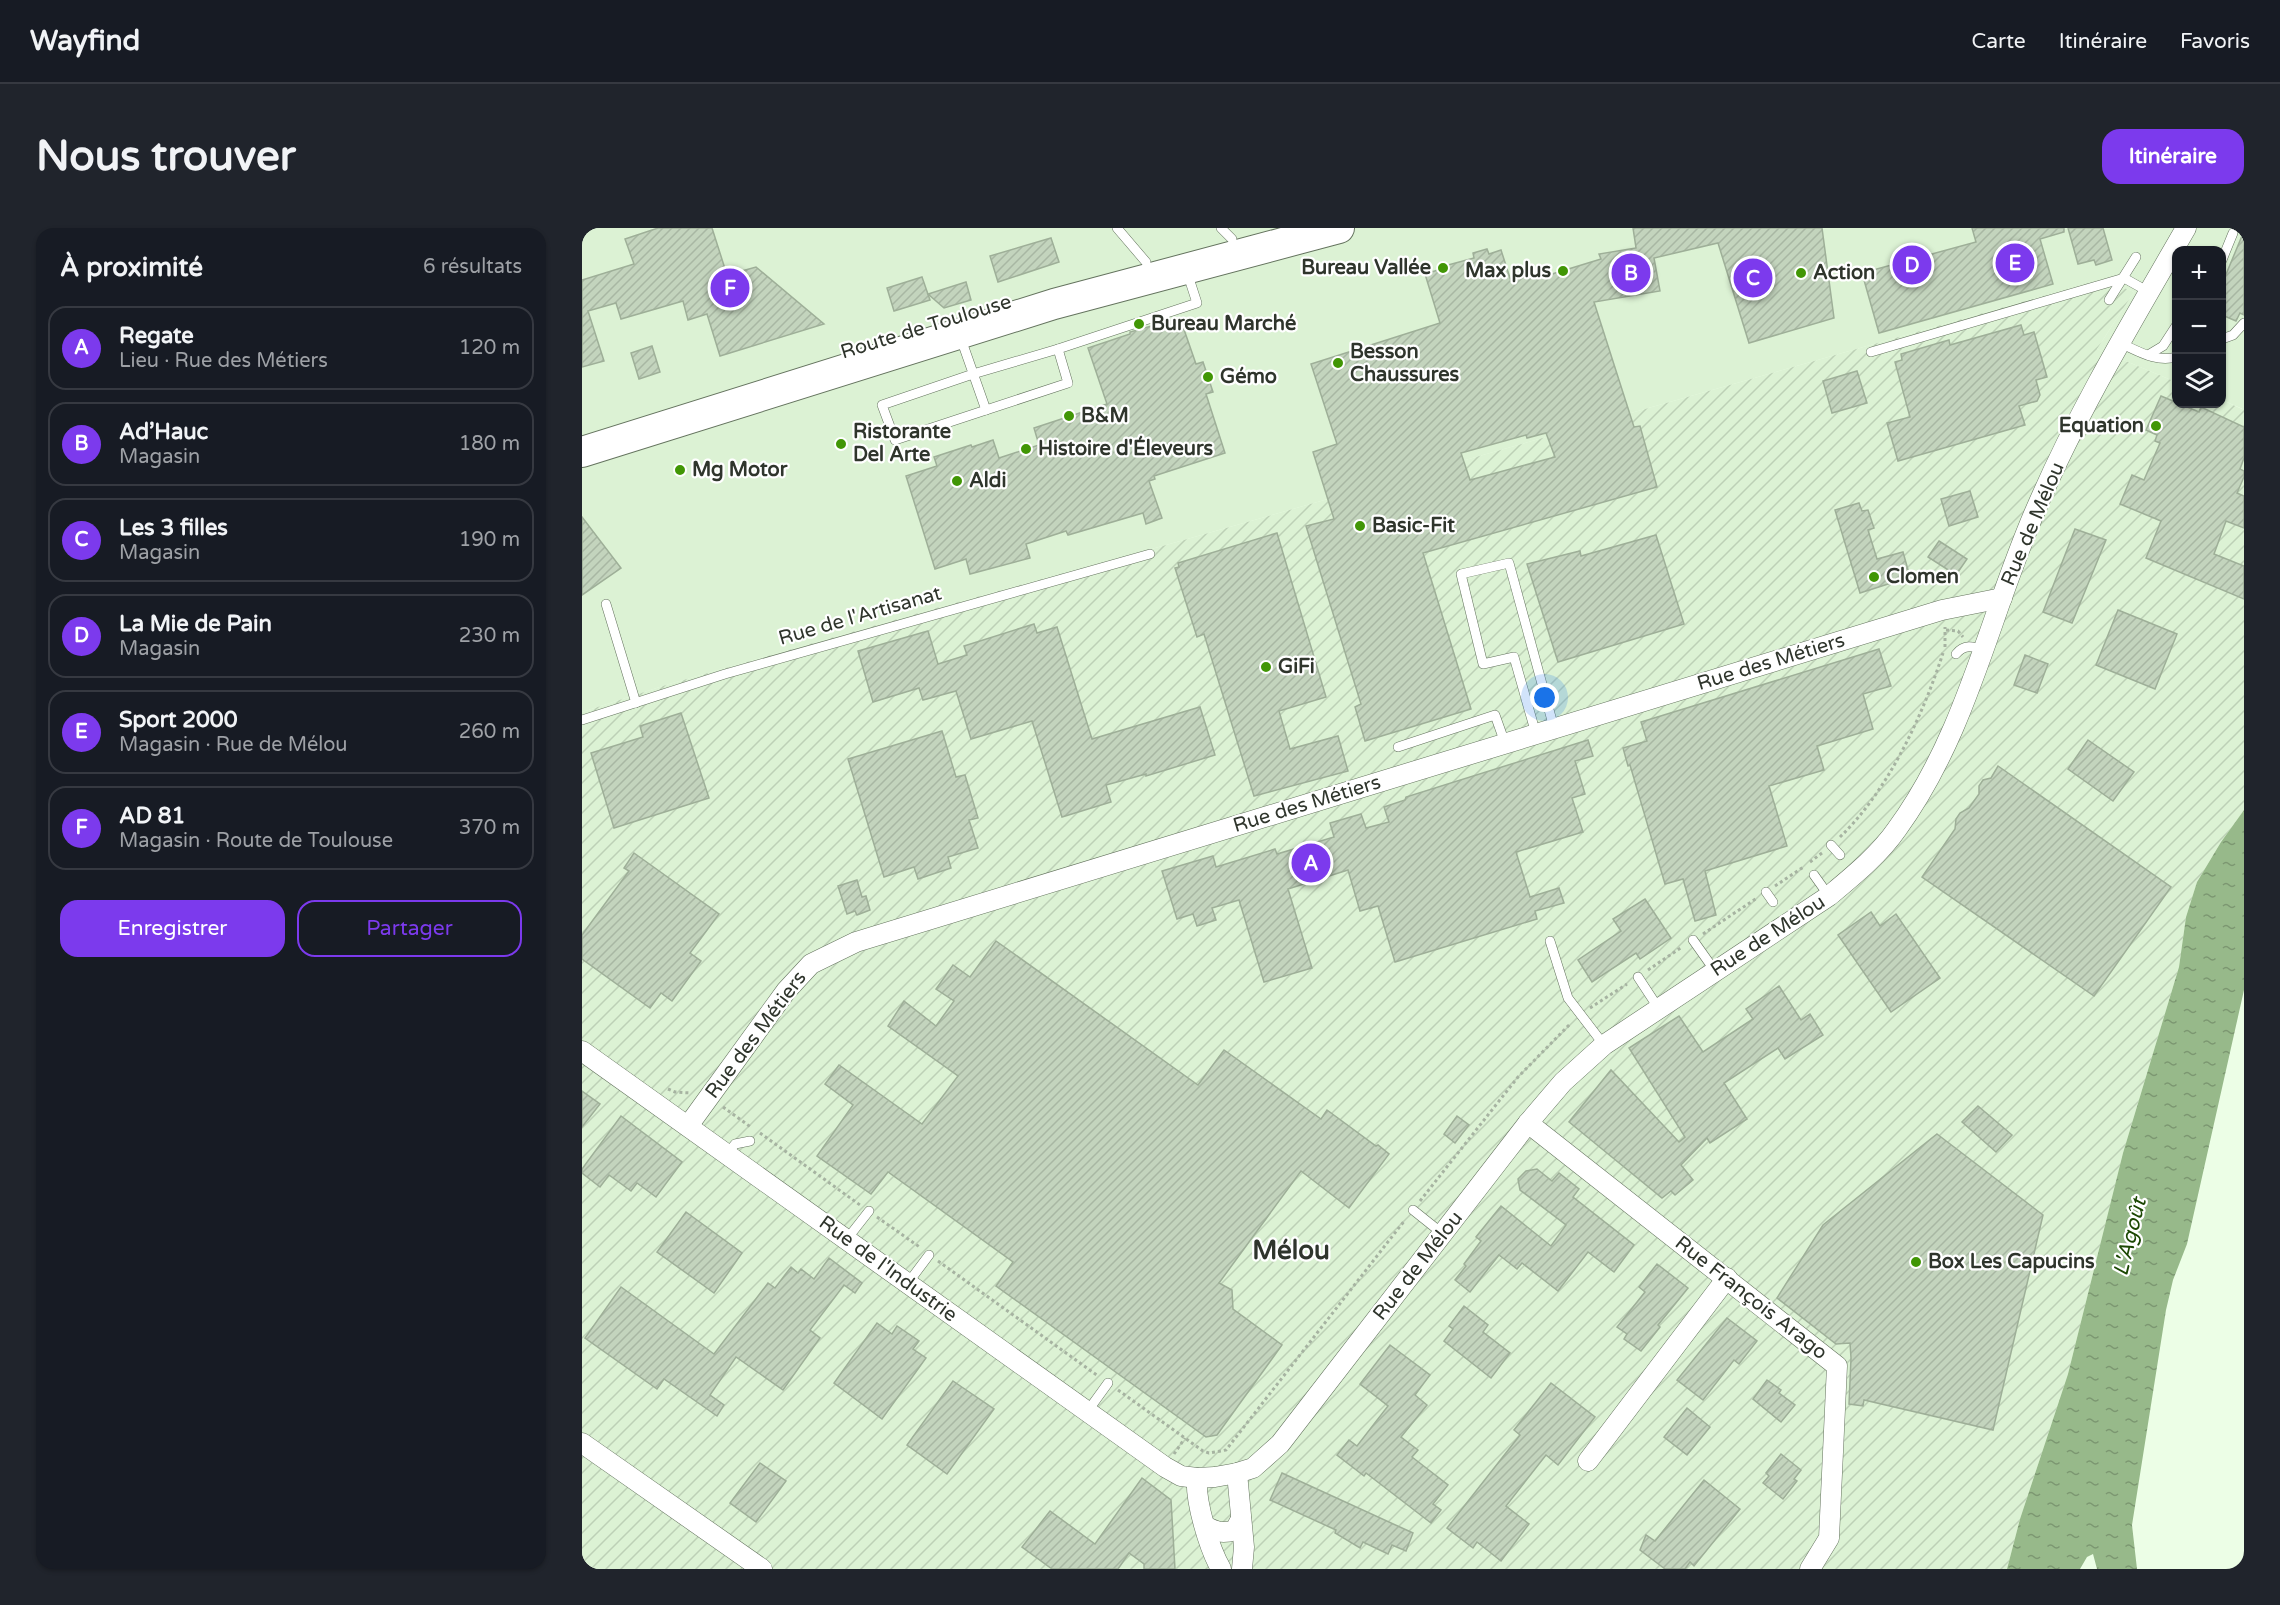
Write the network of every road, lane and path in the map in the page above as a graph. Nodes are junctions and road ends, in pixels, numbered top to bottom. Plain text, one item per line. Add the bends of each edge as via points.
1 (1117, 228) edge
2 (1272, 228) edge
3 (1339, 228) edge
4 (2186, 228) edge
5 (2197, 228) edge
6 (2233, 233) dead end
7 (1226, 234) edge
8 (2183, 246) edge
9 (2226, 250) edge
10 (2136, 257) dead end
11 (2172, 261) edge
12 (1146, 262) junction
13 (1186, 268) junction
14 (2124, 278) junction
15 (2149, 292) junction
16 (2109, 300) dead end
17 (2244, 323) edge
18 (2172, 332) edge
19 (959, 334) junction
20 (2226, 338) edge
21 (2120, 343) junction
22 (1058, 349) junction
23 (1871, 352) dead end
24 (2148, 355) junction
25 (2172, 358) edge
26 (973, 374) junction
27 (986, 410) junction
28 (582, 434) edge
29 (582, 452) edge
30 (1150, 554) dead end
31 (2002, 598) junction
32 (606, 604) dead end
33 (1945, 619) dead end
34 (1946, 630) junction
35 (1964, 639) dead end
36 (1984, 650) junction
37 (1956, 654) dead end
38 (636, 703) junction
39 (582, 720) edge
40 (1545, 731) junction
41 (1505, 743) junction
42 (1398, 747) dead end
43 (1831, 845) junction
44 (1840, 855) dead end
45 (1814, 875) dead end
46 (1766, 892) junction
47 (1829, 896) junction
48 (1773, 903) dead end
49 (1550, 940) dead end
50 (1693, 940) junction
51 (1715, 971) junction
52 (1638, 977) junction
53 (1659, 1009) junction
54 (1581, 1015) junction
55 (1604, 1045) junction
56 (582, 1051) edge
57 (663, 1087) dead end
58 (694, 1092) dead end
59 (720, 1105) dead end
60 (1528, 1123) junction
61 (688, 1126) junction
62 (750, 1140) dead end
63 (727, 1154) junction
64 (1413, 1210) junction
65 (869, 1211) junction
66 (1443, 1234) junction
67 (847, 1239) junction
68 (929, 1255) junction
69 (1727, 1278) junction
70 (908, 1283) junction
71 (1108, 1383) junction
72 (1088, 1412) junction
73 (582, 1443) edge
74 (1588, 1461) dead end
75 (1237, 1473) junction
76 (1197, 1478) junction
77 (1241, 1519) junction
78 (1205, 1526) junction
79 (762, 1569) edge
80 (1221, 1569) edge
81 (1242, 1569) edge
82 (1810, 1569) edge

1 - 12 lane
2 - 7 main road, Route de Toulouse
3 - 13 main road
4 - 15 street, Rue de Mélou
5 - 8 street
6 - 9 lane
7 - 12 main road, Route de Toulouse
10 - 14 lane
11 - 15 street, Rue de Mélou
12 - 28 main road, Route de Toulouse
13 - 19 main road
13 - 22 lane via 1197,303
14 - 15 lane
14 - 16 lane
14 - 23 lane
15 - 21 street, Rue de Mélou
17 - 20 lane
18 - 24 lane via 2163,346
19 - 26 lane
19 - 29 main road
21 - 24 lane
21 - 31 street, Rue de Mélou via 2037,506
22 - 26 lane
22 - 27 lane via 1068,383
24 - 25 lane
26 - 27 lane
26 - 27 lane via 882,405 895,440
30 - 38 lane, Rue de l'Artisanat via 904,622
31 - 36 street, Rue de Mélou
31 - 40 street, Rue des Métiers via 1950,608
32 - 38 lane
33 - 34 path
34 - 35 path via 1958,631
34 - 43 path via 1946,642 1926,700 1899,755 1863,812
36 - 37 lane via 1964,647
36 - 47 street, Rue de Mélou via 1948,744 1897,830
38 - 39 lane, Rue de l'Artisanat
40 - 40 lane via 1509,563 1461,574 1483,664 1514,657
40 - 41 street, Rue des Métiers
41 - 42 lane via 1495,715
41 - 61 street, Rue des Métiers via 856,942 811,964 786,991
43 - 44 lane
43 - 46 path
45 - 47 lane
46 - 48 lane
46 - 50 path
47 - 51 street, Rue de Mélou
49 - 54 lane via 1568,998
50 - 51 lane
50 - 52 path
51 - 53 street, Rue de Mélou
52 - 53 lane
52 - 54 path
53 - 55 street, Rue de Mélou
54 - 55 lane
54 - 64 path via 1518,1077
55 - 60 street, Rue de Mélou via 1563,1082
56 - 61 street, Rue de l'Industrie
57 - 58 path via 675,1092
59 - 65 path
60 - 66 street, Rue de Mélou
60 - 69 street, Rue François Arago
61 - 63 street, Rue de l'Industrie
62 - 63 lane via 735,1144
63 - 67 street, Rue de l'Industrie
64 - 66 lane
64 - 71 path via 1226,1450 1203,1451
65 - 67 lane
65 - 68 path
66 - 75 street, Rue de Mélou via 1280,1444 1253,1468
67 - 70 street, Rue de l'Industrie
68 - 70 lane
68 - 71 path
69 - 74 street
69 - 82 street, Rue François Arago via 1837,1366 1829,1538
70 - 72 street, Rue de l'Industrie
71 - 72 lane
72 - 76 street, Rue de l'Industrie via 1165,1467 1181,1476
73 - 79 street
75 - 76 street, Rue de l'Industrie
75 - 77 street
76 - 78 street
77 - 78 street via 1235,1530 1226,1533
77 - 81 street
78 - 80 street

